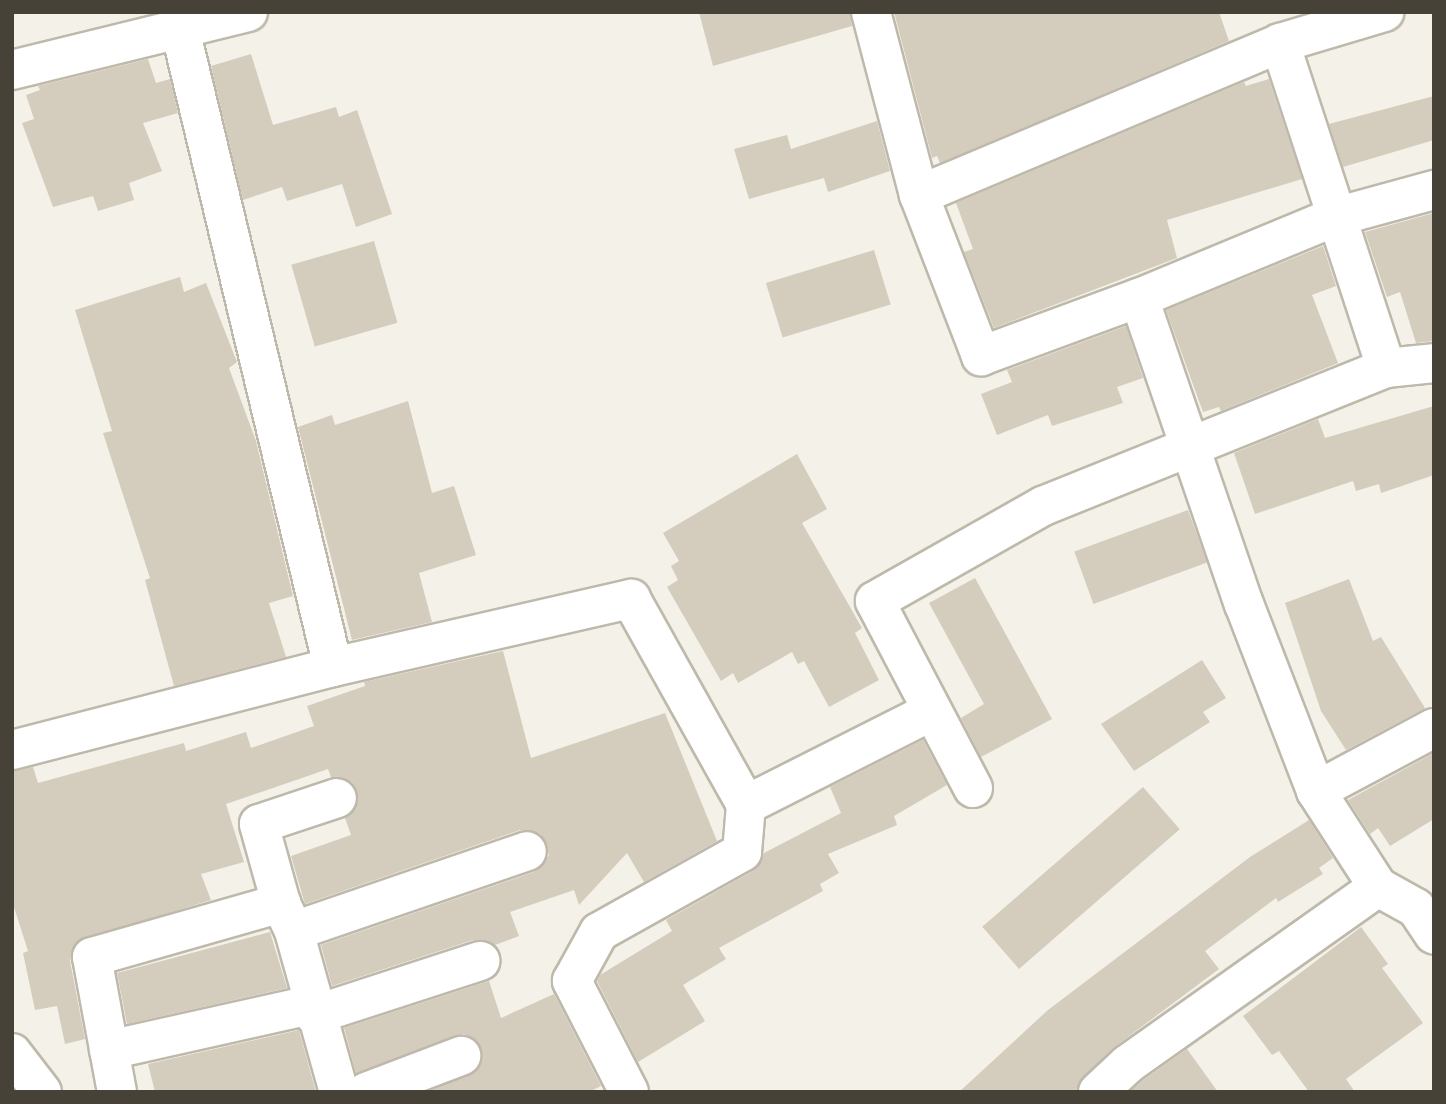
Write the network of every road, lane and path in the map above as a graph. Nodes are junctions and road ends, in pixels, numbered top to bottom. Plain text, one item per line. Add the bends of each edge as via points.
1 (248, 12) edge
2 (871, 12) edge
3 (1384, 12) edge
4 (181, 23) edge
5 (1280, 43) junction
6 (12, 71) edge
7 (1434, 190) edge
8 (919, 195) junction
9 (1335, 217) junction
10 (1139, 298) junction
11 (1434, 363) edge
12 (1386, 368) junction
13 (1189, 445) junction
14 (333, 667) junction
15 (930, 712) junction
16 (1434, 729) edge
17 (15, 739) edge
18 (973, 788) dead end
19 (1316, 791) junction
20 (337, 798) dead end
21 (746, 805) junction
22 (527, 851) dead end
23 (1378, 887) junction
24 (1428, 913) edge
25 (287, 917) junction
26 (480, 961) dead end
27 (312, 1010) junction
28 (109, 1050) junction
29 (12, 1053) edge
30 (461, 1056) dead end
31 (42, 1092) edge
32 (117, 1092) edge
33 (339, 1092) edge
34 (366, 1092) edge
35 (629, 1092) edge
36 (1098, 1092) edge

1 - 4 street
2 - 8 street
3 - 5 street
4 - 6 street
4 - 14 street
5 - 8 street
5 - 9 street
7 - 9 street
8 - 10 street via 981,356
9 - 10 street
9 - 12 street
10 - 13 street
11 - 12 street
12 - 13 street
13 - 15 street via 1043,506 875,601
13 - 19 street
14 - 17 street
14 - 21 street via 631,599
15 - 18 street
15 - 21 street
16 - 19 street
19 - 23 street
20 - 25 street via 259,824
21 - 35 street via 742,852 599,932 572,981
22 - 25 street
23 - 24 street
23 - 36 street via 1128,1064
25 - 27 street
25 - 28 street via 92,957
26 - 27 street
27 - 28 street
27 - 33 street
28 - 32 street
29 - 31 street
30 - 34 street

